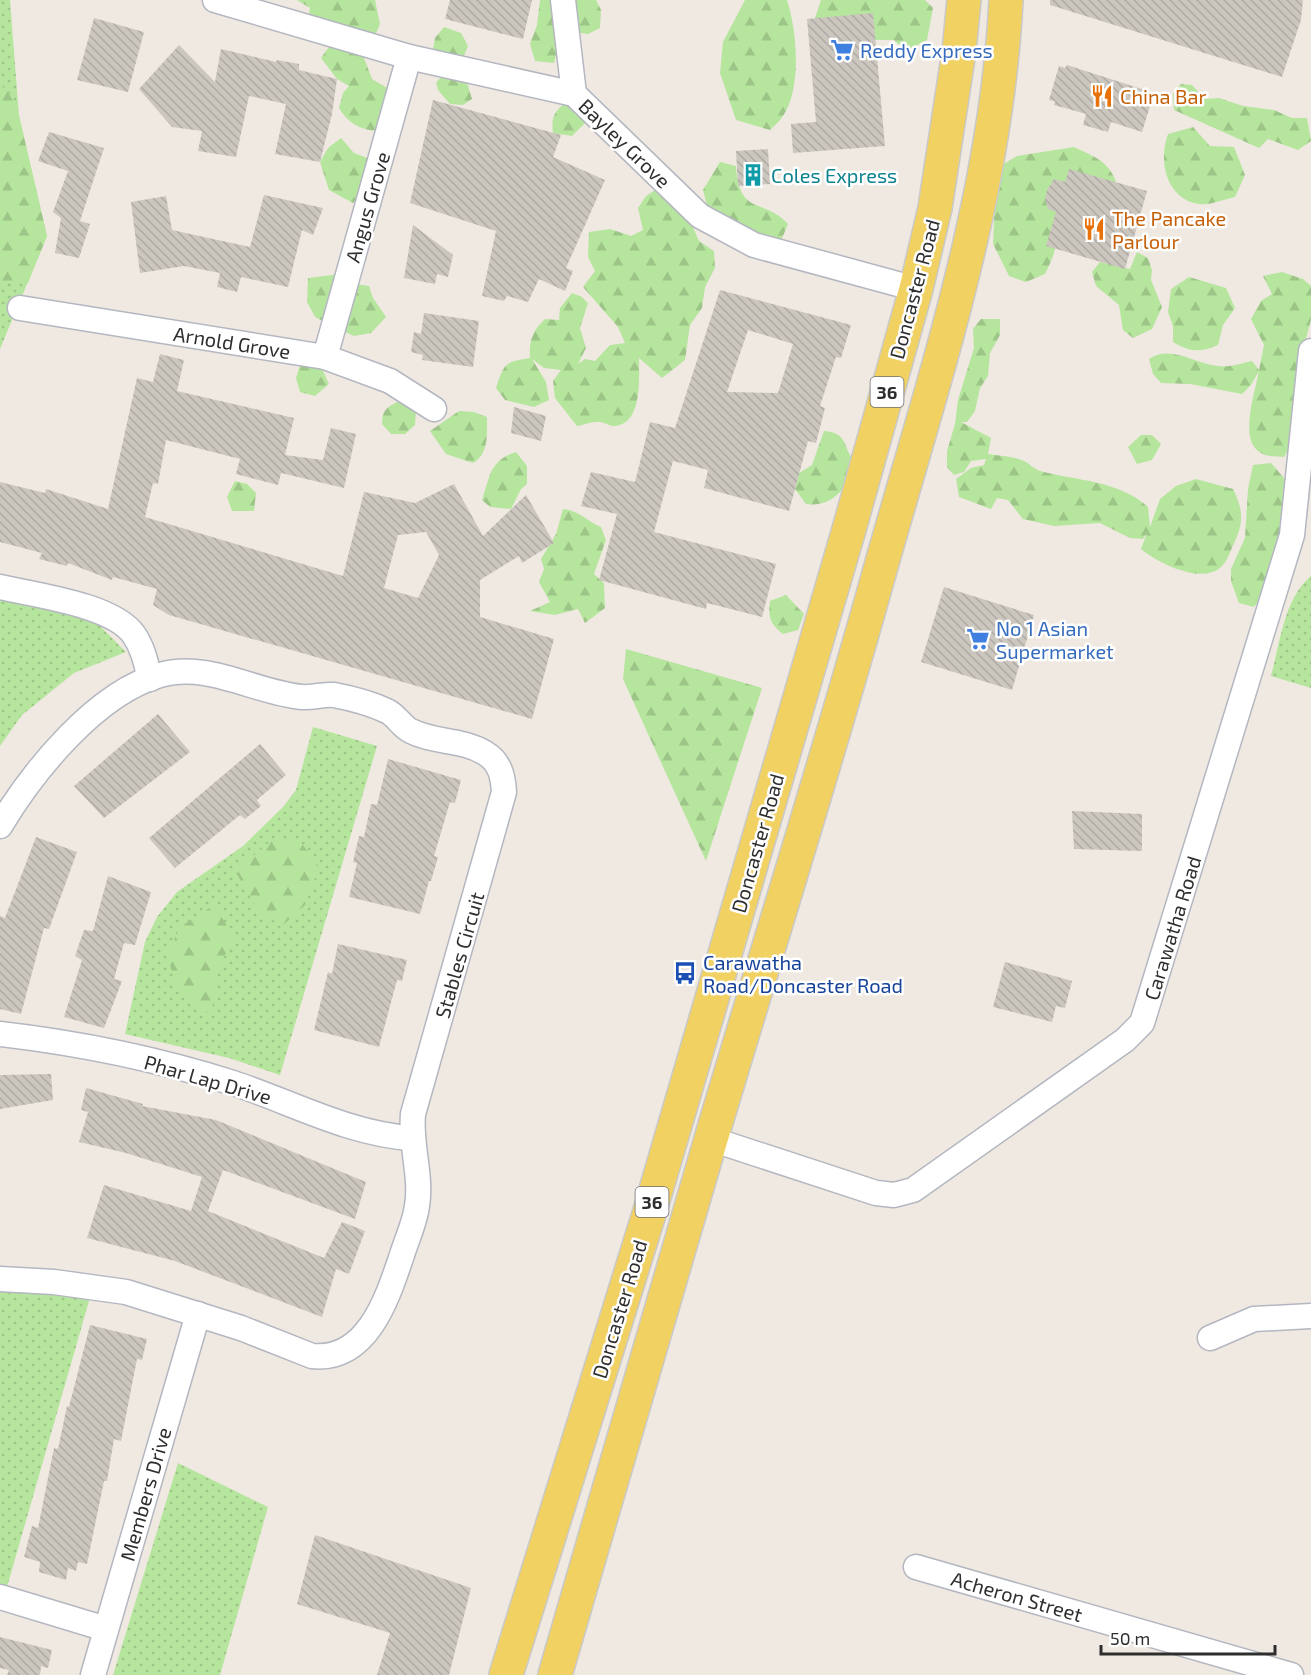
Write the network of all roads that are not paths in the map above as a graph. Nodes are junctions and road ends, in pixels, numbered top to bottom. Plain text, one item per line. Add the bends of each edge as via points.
1 (215, 0) edge
2 (563, 0) edge
3 (964, 0) edge
4 (1006, 0) edge
5 (409, 57) junction
6 (574, 94) junction
7 (916, 289) junction
8 (20, 308) dead end
9 (1311, 351) edge
10 (325, 357) junction
11 (434, 409) dead end
12 (1301, 536) edge
13 (0, 586) edge
14 (150, 679) junction
15 (0, 825) edge
16 (0, 1034) edge
17 (674, 1128) junction
18 (411, 1138) junction
19 (711, 1139) junction
20 (0, 1279) edge
21 (198, 1314) junction
22 (1311, 1316) edge
23 (1210, 1338) dead end
24 (916, 1568) dead end
25 (0, 1597) edge
26 (106, 1629) junction
27 (93, 1675) edge
28 (506, 1675) edge
29 (555, 1675) edge
30 (1292, 1675) edge

1 - 5 street, Bayley Grove
2 - 6 street
3 - 7 main road, Doncaster Road / 36 via 935,208
4 - 19 main road, Doncaster Road / 36 via 995,123 970,246 823,775
5 - 6 street, Bayley Grove
5 - 10 street, Angus Grove
6 - 7 street, Bayley Grove via 700,216 754,246
7 - 17 main road, Doncaster Road / 36
8 - 10 street, Arnold Grove
9 - 12 street, Carawatha Road
10 - 11 street, Arnold Grove via 390,381
12 - 19 street, Carawatha Road via 1142,1023 1125,1040 913,1190 894,1195 876,1192
13 - 14 street via 118,619 139,644
14 - 15 street, Stables Circuit via 112,700 80,726 30,783
14 - 18 street, Stables Circuit via 160,674 187,672 303,697 333,695 388,711 410,731 469,746 497,764 502,776 503,802 413,1114
16 - 18 street, Phar Lap Drive via 90,1048 183,1069 364,1130
17 - 19 main road
17 - 28 main road, Doncaster Road / 36
18 - 21 street, Stables Circuit via 417,1206 390,1290 379,1314 355,1344 337,1354 312,1356
19 - 29 main road, Doncaster Road / 36
20 - 21 street, Stables Circuit via 107,1289
21 - 26 street, Members Drive
22 - 23 street via 1254,1319
24 - 30 street, Acheron Street
25 - 26 street
26 - 27 street, Members Drive

